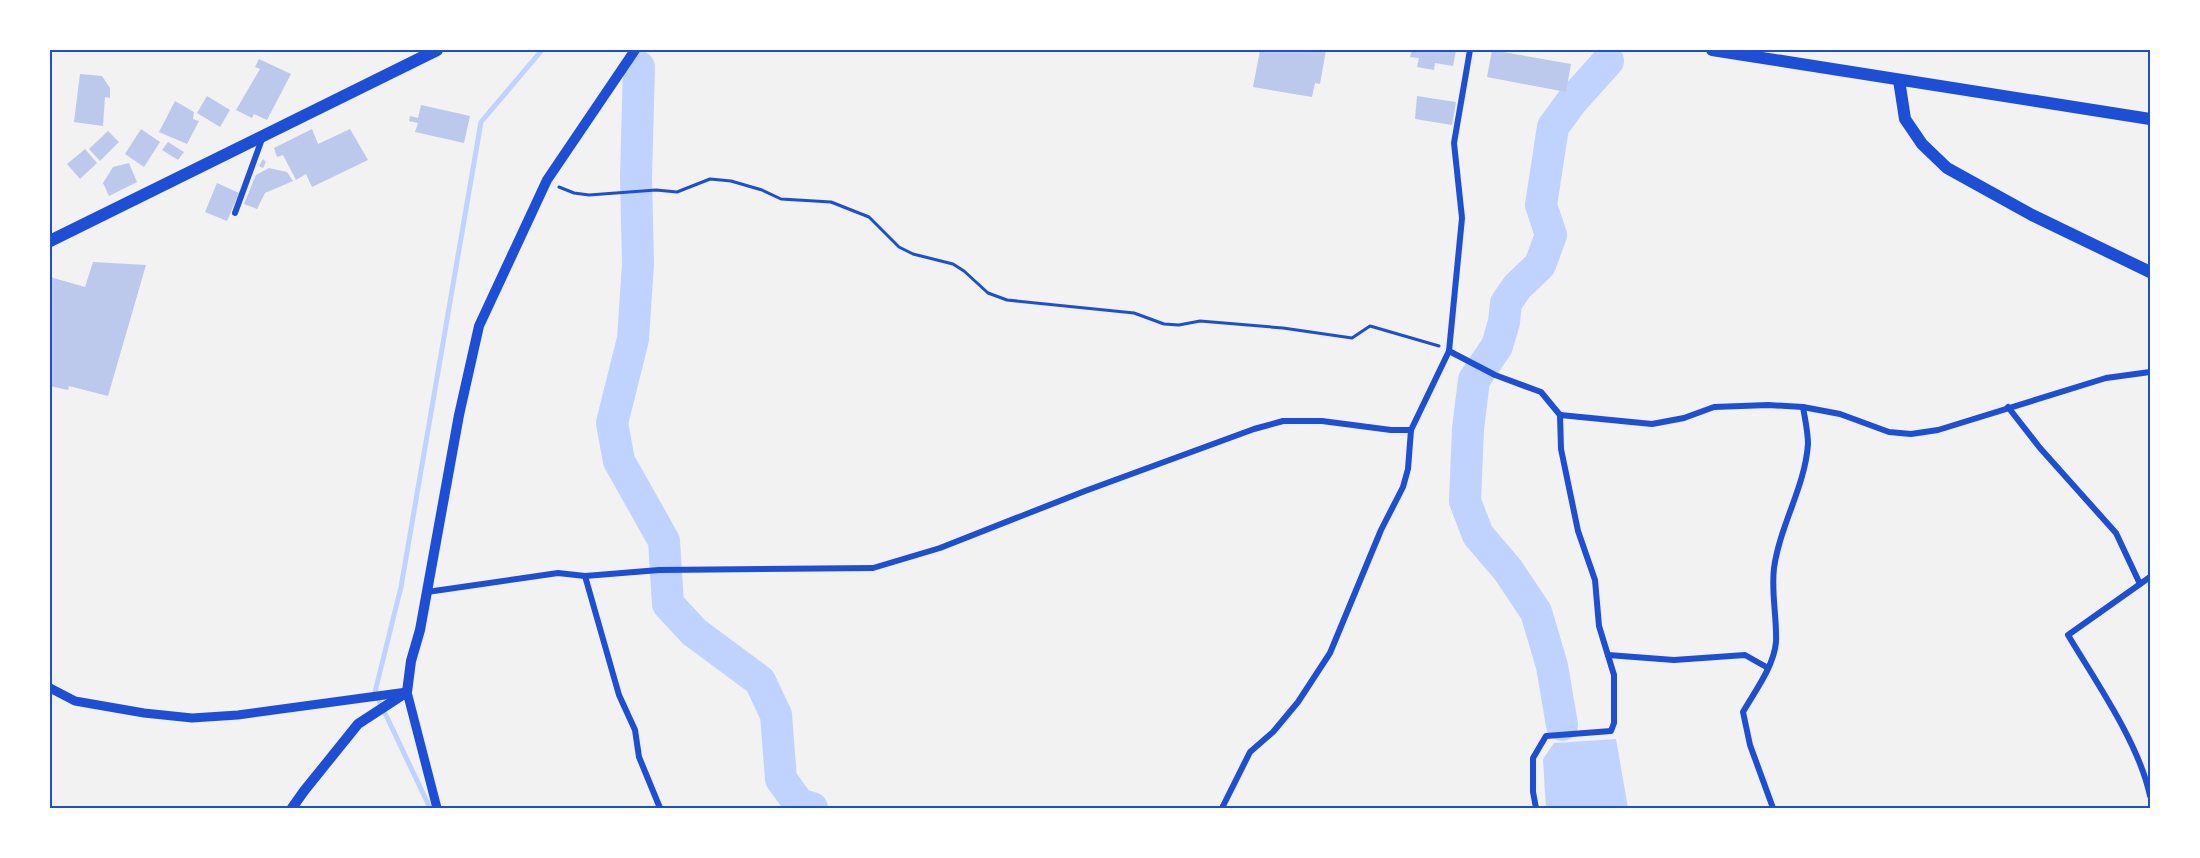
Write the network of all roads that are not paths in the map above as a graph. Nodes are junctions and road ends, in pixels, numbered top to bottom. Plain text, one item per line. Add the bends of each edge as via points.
1 (437, 50) edge
2 (635, 50) edge
3 (1470, 50) edge
4 (1712, 50) edge
5 (1899, 80) junction
6 (2151, 119) edge
7 (263, 135) junction
8 (235, 213) dead end
9 (50, 241) edge
10 (2151, 272) edge
11 (1449, 351) junction
12 (2151, 372) edge
13 (1803, 407) junction
14 (2008, 407) junction
15 (1560, 415) junction
16 (1411, 430) junction
17 (585, 576) junction
18 (2151, 577) edge
19 (2140, 584) junction
20 (427, 592) junction
21 (1608, 655) junction
22 (1768, 668) junction
23 (50, 688) edge
24 (407, 692) junction
25 (2151, 796) edge
26 (292, 808) edge
27 (437, 808) edge
28 (660, 808) edge
29 (1222, 808) edge
30 (1536, 808) edge
31 (1773, 808) edge

1 - 7 main road
2 - 20 main road via 547,180 479,326
3 - 11 street via 1454,143 1462,218
4 - 5 main road
5 - 6 main road
5 - 10 main road via 1905,119 1922,144 1947,168 2032,215
7 - 8 street
7 - 9 main road
11 - 15 street via 1495,375 1541,392
11 - 16 street
12 - 14 street via 2106,378
13 - 14 street via 1840,414 1889,432 1911,434 1938,430
13 - 15 street via 1714,406 1684,418 1652,424
13 - 22 street via 1808,442 1804,470 1782,531 1774,568 1776,643
14 - 19 street via 2116,533
15 - 21 street via 1561,449 1578,531 1596,580 1599,626
16 - 17 street via 1283,421 940,548 873,568 659,570
16 - 29 street via 1403,488 1330,653 1299,702 1250,752
17 - 20 street via 558,573
17 - 28 street via 619,695 635,730 639,757
18 - 19 street
19 - 25 street via 2068,635 2115,713
20 - 24 main road
21 - 22 street via 1674,660 1745,656
21 - 30 street via 1614,675 1611,730 1546,736 1533,758
22 - 31 street via 1743,712 1750,745
23 - 24 street via 75,701 192,718
24 - 26 main road via 358,724
24 - 27 street

